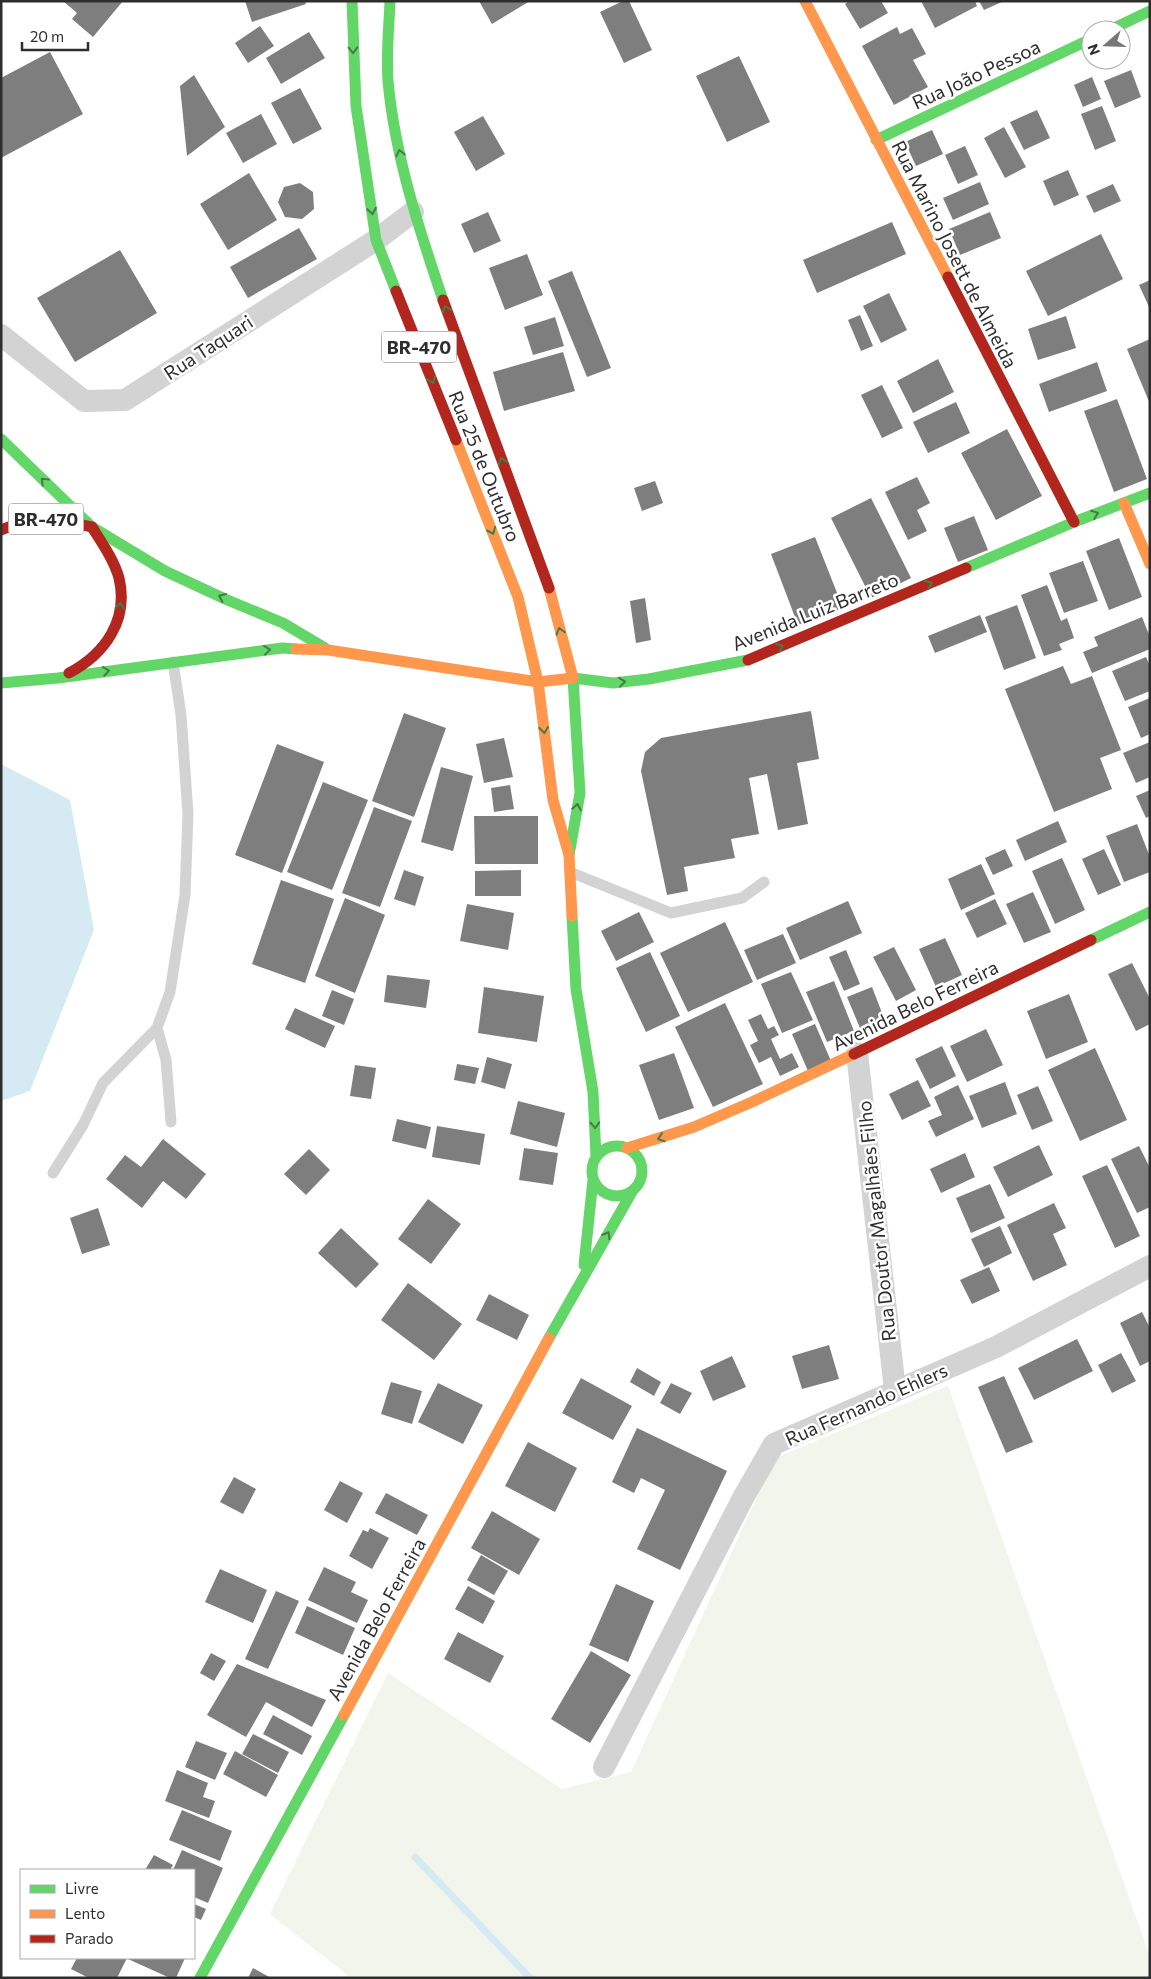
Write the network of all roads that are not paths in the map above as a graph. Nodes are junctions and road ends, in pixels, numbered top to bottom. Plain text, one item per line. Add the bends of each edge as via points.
1 (352, 1) edge
2 (390, 1) edge
3 (805, 1) edge
4 (1150, 11) edge
5 (1131, 20) edge
6 (1081, 44) edge
7 (876, 140) junction
8 (412, 212) junction
9 (376, 240) junction
10 (1, 335) edge
11 (1, 439) edge
12 (1150, 493) edge
13 (1124, 503) junction
14 (1074, 522) junction
15 (92, 527) junction
16 (1, 530) edge
17 (1150, 564) edge
18 (328, 650) junction
19 (173, 662) junction
20 (8, 670) dead end
21 (58, 678) junction
22 (573, 678) junction
23 (538, 682) junction
24 (1, 683) edge
25 (569, 855) junction
26 (570, 872) junction
27 (764, 882) dead end
28 (1150, 912) edge
29 (157, 1028) junction
30 (857, 1053) junction
31 (593, 1092) junction
32 (605, 1115) dead end
33 (171, 1122) dead end
34 (694, 1127) junction
35 (613, 1131) dead end
36 (674, 1146) dead end
37 (624, 1147) junction
38 (596, 1157) junction
39 (654, 1166) dead end
40 (53, 1173) dead end
41 (641, 1178) junction
42 (593, 1180) junction
43 (633, 1190) junction
44 (1150, 1266) edge
45 (582, 1277) junction
46 (895, 1390) junction
47 (604, 1767) dead end
48 (200, 1978) edge

1 -> 9 main road, Rua 25 de Outubro / BR-470 via 356,106
8 -> 2 main road, Rua 25 de Outubro / BR-470 via 388,80
3 - 7 main road, Rua Marino Josett de Almeida
4 - 5 main road
6 - 7 main road, Rua João Pessoa
7 - 14 main road, Rua Marino Josett de Almeida
8 - 9 street, Rua Taquari
22 -> 8 main road, Rua 25 de Outubro / BR-470 via 545,575
9 - 10 street, Rua Taquari via 125,400 84,401
9 -> 23 main road, Rua 25 de Outubro / BR-470 via 518,597
15 -> 11 main road
12 - 13 main road, Avenida Luiz Barreto
14 -> 13 main road, Avenida Luiz Barreto
13 - 17 main road
22 -> 14 main road, Avenida Luiz Barreto via 613,683 752,659
15 - 16 main road, BR-470 via 40,519 14,523
18 -> 15 main road, BR-470 via 283,623 165,571
21 -> 15 main road via 92,660 110,640 120,615 118,578 112,560
19 -> 18 main road, BR-470 via 282,648
18 - 23 main road, Avenida Luiz Barreto / BR-470
21 -> 19 main road, BR-470
19 - 29 lane via 181,715 188,814 185,895 170,992
20 - 21 main road via 24,676
21 - 24 main road, BR-470
22 - 23 main road, Avenida Luiz Barreto / BR-470
25 -> 22 main road, Rua 25 de Outubro via 580,793
23 -> 25 main road, Rua 25 de Outubro via 553,800
25 - 26 main road
26 - 27 lane via 671,913 742,898
26 - 31 main road via 576,989
28 - 30 main road, Avenida Belo Ferreira
29 - 33 lane via 166,1060
29 - 40 lane via 103,1083 83,1125
30 - 34 main road, Avenida Belo Ferreira
30 - 46 street, Rua Doutor Magalhães Filho
31 - 32 main road
31 -> 38 main road
34 - 36 main road, Avenida Belo Ferreira
34 -> 37 main road, Avenida Belo Ferreira
35 - 37 main road
37 - 38 main road via 602,1150
37 - 41 main road via 639,1161
38 - 42 main road
39 - 41 main road
41 - 43 main road
42 - 43 main road via 610,1195 622,1196
42 - 45 main road, Avenida Belo Ferreira
45 -> 43 main road, Avenida Belo Ferreira
44 - 46 street, Rua Fernando Ehlers via 996,1347
45 - 48 main road, Avenida Belo Ferreira
46 - 47 street, Rua Fernando Ehlers via 774,1444

